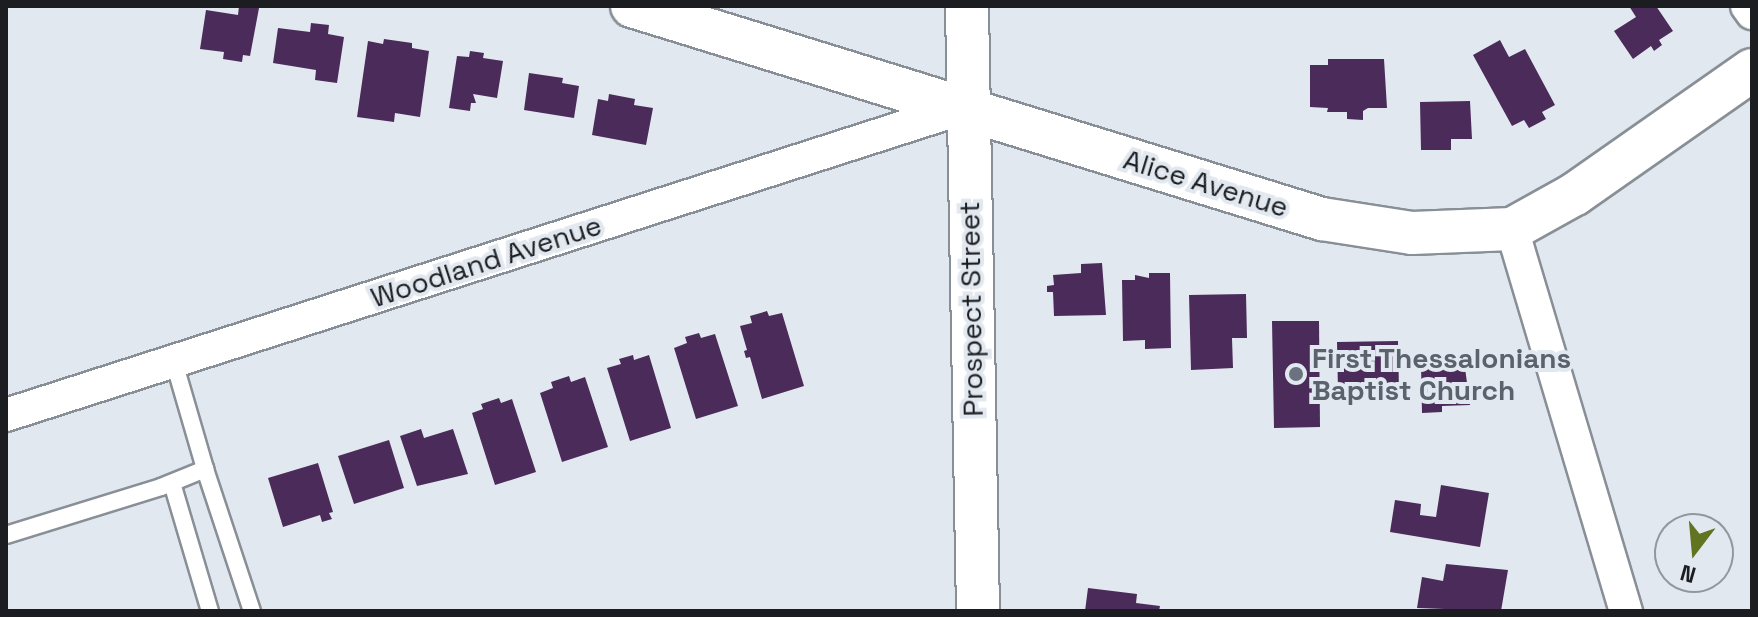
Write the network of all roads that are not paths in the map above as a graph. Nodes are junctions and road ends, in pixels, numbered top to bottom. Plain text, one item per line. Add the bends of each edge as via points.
1 (632, 6) edge
2 (967, 6) edge
3 (1747, 6) edge
4 (1752, 13) edge
5 (1752, 70) edge
6 (966, 107) junction
7 (1512, 229) junction
8 (174, 362) junction
9 (6, 415) edge
10 (205, 469) junction
11 (172, 483) junction
12 (6, 535) edge
13 (210, 611) edge
14 (252, 611) edge
15 (978, 611) edge
16 (1626, 611) edge

1 - 6 street, Alice Avenue
2 - 6 street, Prospect Street
3 - 4 street
5 - 7 street, Alice Avenue via 1575,194
6 - 7 street, Alice Avenue via 1322,219 1412,233
6 - 8 street, Woodland Avenue
6 - 15 street, Prospect Street
7 - 16 street
8 - 9 street, Woodland Avenue
8 - 10 lane
10 - 11 lane
10 - 14 lane
11 - 12 lane
11 - 13 lane

